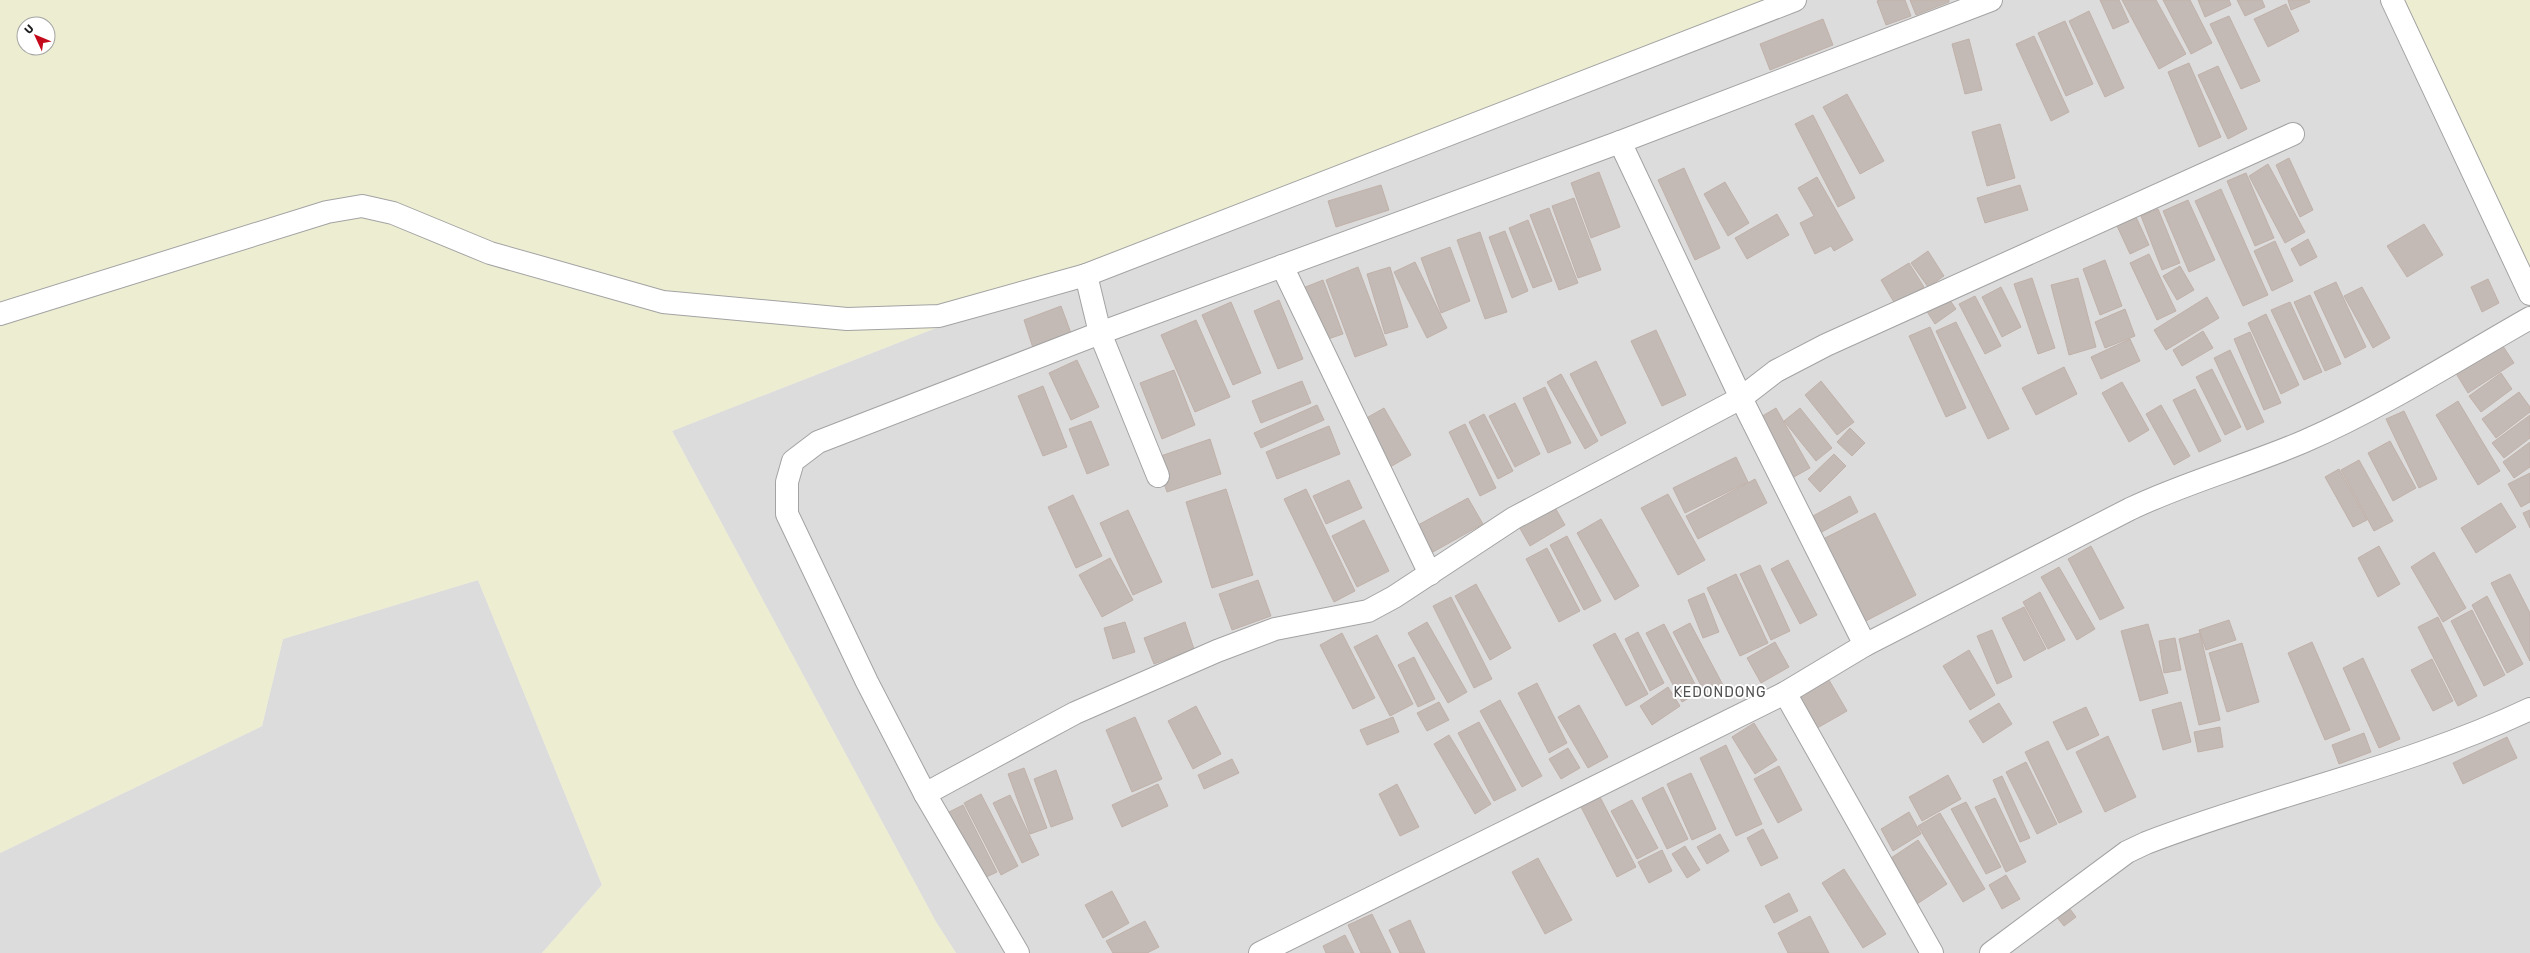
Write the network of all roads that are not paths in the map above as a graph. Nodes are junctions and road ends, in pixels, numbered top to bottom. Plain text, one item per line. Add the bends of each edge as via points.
1 (1795, 0) edge
2 (1991, 0) edge
3 (2392, 0) edge
4 (2293, 134) dead end
5 (1620, 142) junction
6 (1282, 266) junction
7 (1086, 275) junction
8 (2530, 294) edge
9 (0, 314) edge
10 (2530, 318) edge
11 (1100, 333) junction
12 (1740, 398) junction
13 (1158, 476) dead end
14 (1430, 574) junction
15 (1865, 645) junction
16 (1785, 693) junction
17 (2530, 709) edge
18 (925, 794) junction
19 (1018, 953) edge
20 (1260, 953) edge
21 (1932, 953) edge
22 (1991, 953) edge

1 - 7 street
2 - 5 street
3 - 8 street
4 - 12 street via 1826,345 1776,371
5 - 6 street
5 - 12 street
6 - 11 street
6 - 14 street
7 - 9 street via 940,316 847,319 720,309 663,302 600,286 490,253 393,213 362,206 327,212
7 - 11 street
10 - 15 street via 2347,421 2252,464 2167,491
11 - 13 street
11 - 18 street via 818,442 794,460 787,482 787,514 867,682
12 - 14 street via 1514,518
12 - 15 street
14 - 18 street via 1368,610 1276,629 1210,654 1075,713
15 - 16 street
16 - 20 street
16 - 21 street
17 - 22 street via 2500,723 2413,755 2278,797 2146,843 2121,856
18 - 19 street

